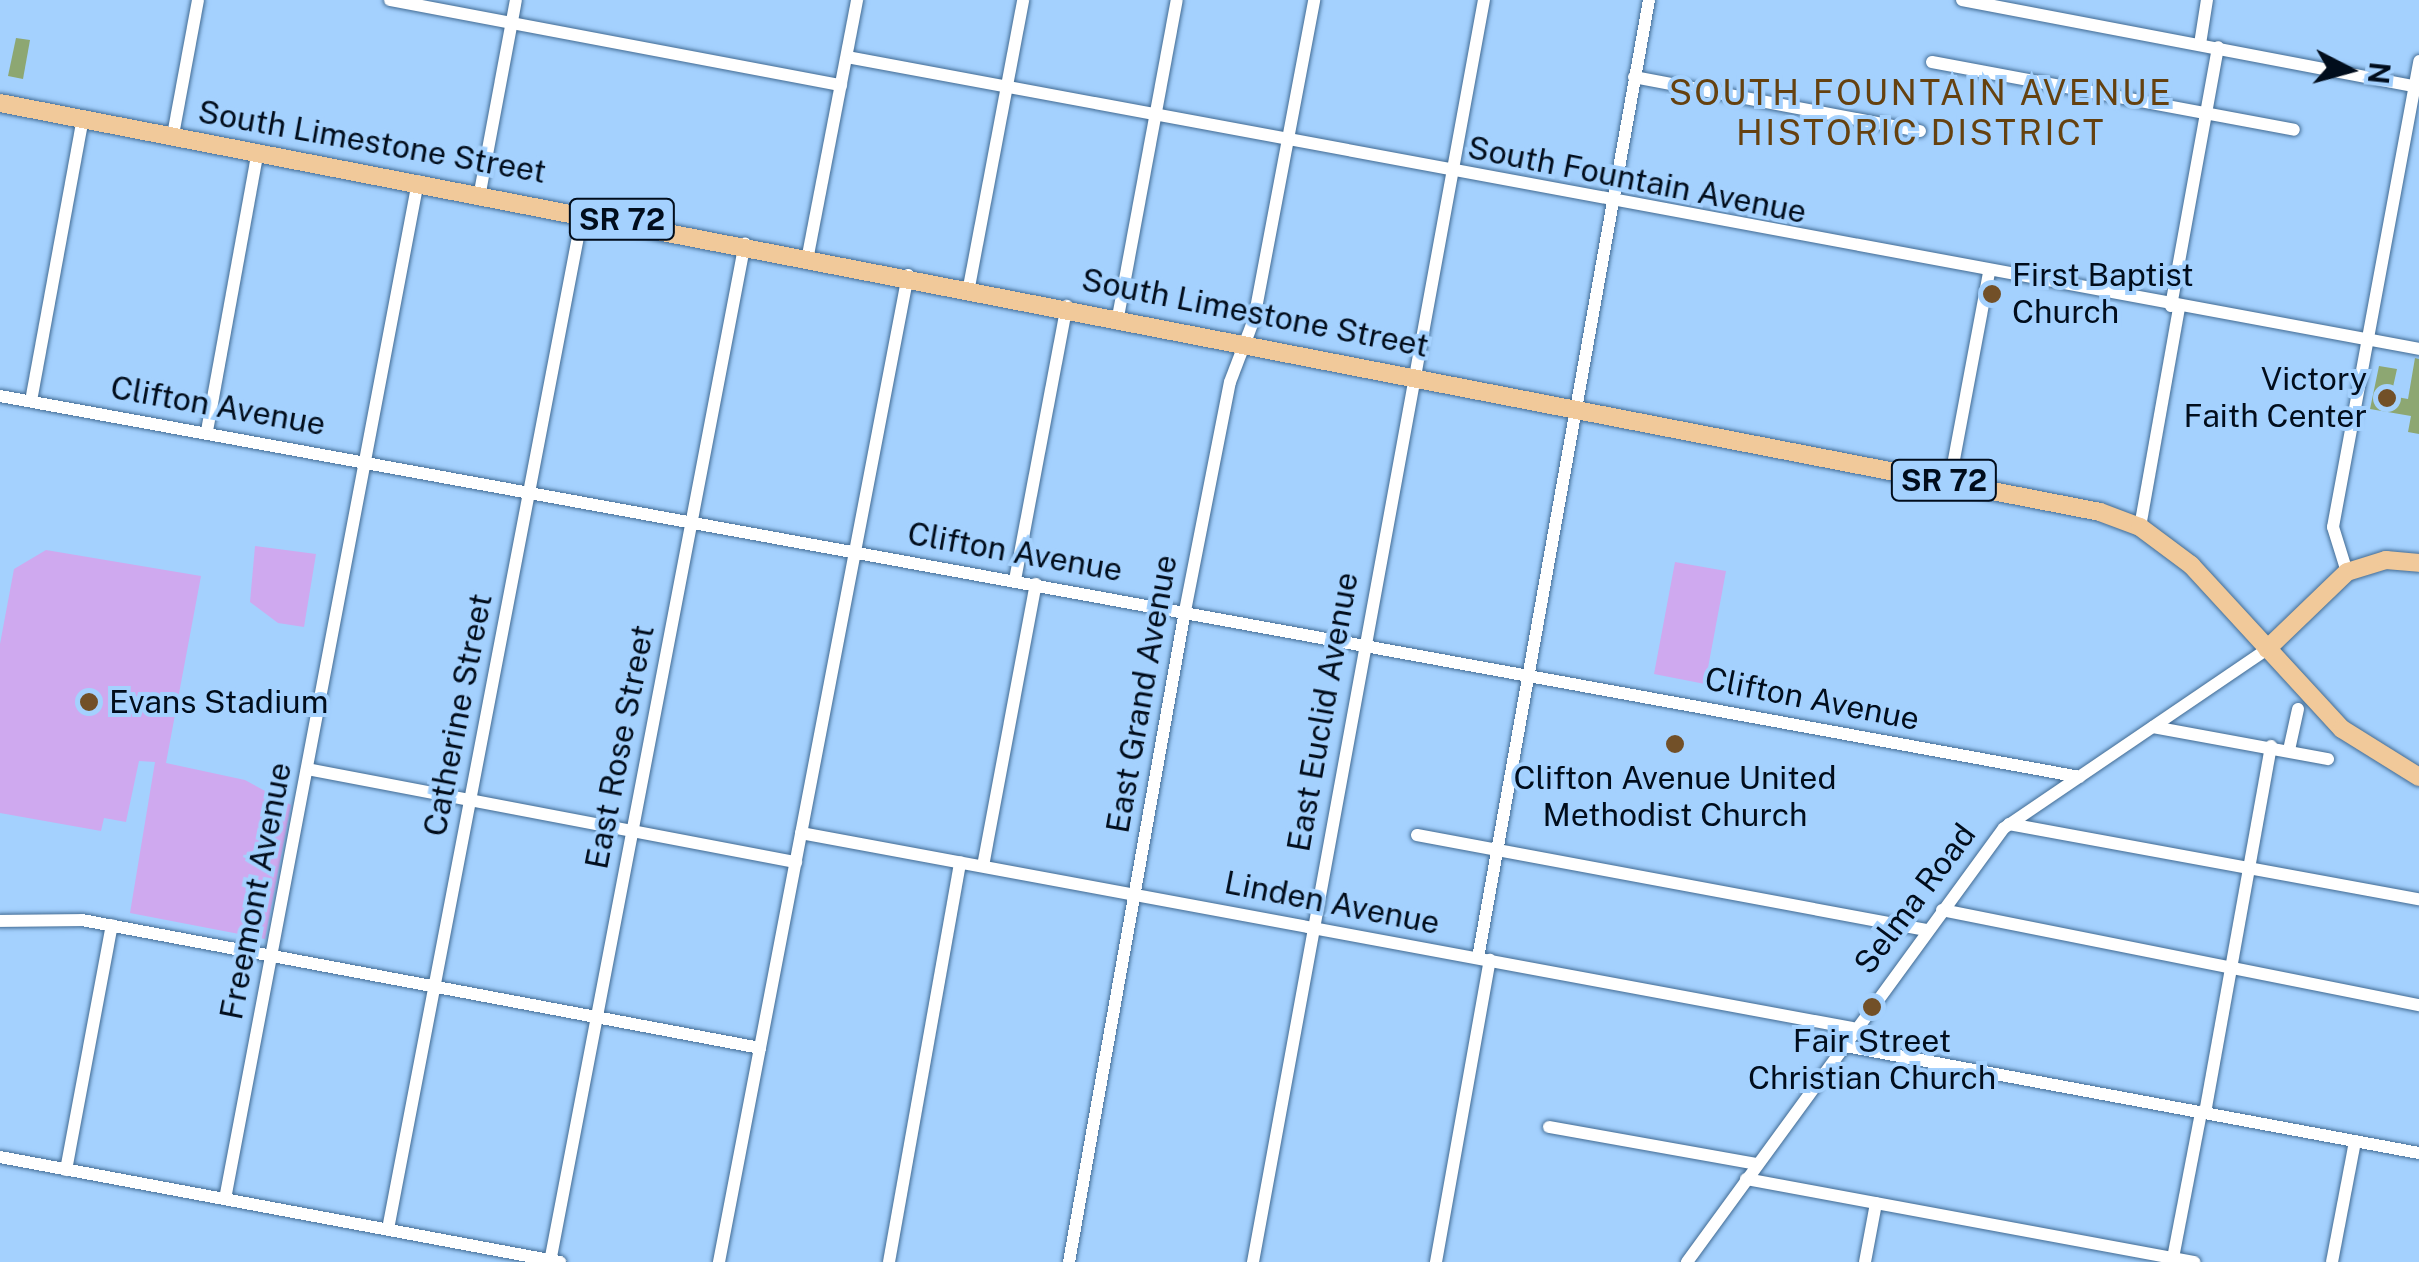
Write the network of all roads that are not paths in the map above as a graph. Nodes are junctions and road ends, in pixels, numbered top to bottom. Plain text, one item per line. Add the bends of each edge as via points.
1 (198, 0) edge
2 (390, 0) edge
3 (516, 0) edge
4 (858, 0) edge
5 (1023, 0) edge
6 (1177, 0) edge
7 (1314, 0) edge
8 (1484, 0) edge
9 (1649, 0) edge
10 (1962, 0) edge
11 (2208, 0) edge
12 (512, 23) junction
13 (2200, 44) junction
14 (2218, 47) junction
15 (847, 57) junction
16 (2419, 61) edge
17 (1932, 62) dead end
18 (1634, 76) junction
19 (841, 85) junction
20 (2417, 86) edge
21 (1006, 88) junction
22 (0, 103) edge
23 (2206, 113) junction
24 (1156, 116) junction
25 (83, 119) junction
26 (2294, 130) dead end
27 (1920, 131) dead end
28 (173, 136) junction
29 (1288, 141) junction
30 (2403, 148) junction
31 (258, 151) junction
32 (2419, 151) edge
33 (1452, 172) junction
34 (418, 181) junction
35 (480, 192) junction
36 (1611, 203) junction
37 (582, 211) junction
38 (745, 243) junction
39 (808, 255) junction
40 (1989, 273) junction
41 (908, 275) junction
42 (969, 287) junction
43 (1067, 306) junction
44 (2175, 307) junction
45 (1118, 316) junction
46 (1244, 340) junction
47 (2368, 340) junction
48 (2419, 349) edge
49 (1414, 375) junction
50 (0, 396) edge
51 (31, 402) junction
52 (1572, 408) junction
53 (207, 431) junction
54 (366, 460) junction
55 (1950, 482) junction
56 (529, 491) junction
57 (691, 522) junction
58 (2140, 528) junction
59 (855, 552) junction
60 (2419, 564) edge
61 (2348, 572) junction
62 (1015, 580) junction
63 (1036, 584) junction
64 (1185, 611) junction
65 (1364, 644) junction
66 (2267, 649) junction
67 (1524, 673) junction
68 (2298, 709) dead end
69 (2153, 728) junction
70 (2271, 746) junction
71 (2289, 750) junction
72 (2328, 759) dead end
73 (307, 769) junction
74 (2419, 776) edge
75 (2078, 777) junction
76 (470, 800) junction
77 (2009, 824) junction
78 (632, 831) junction
79 (801, 834) junction
80 (1417, 835) dead end
81 (1497, 850) junction
82 (796, 862) junction
83 (960, 862) junction
84 (983, 866) junction
85 (2249, 866) junction
86 (1134, 894) junction
87 (2419, 898) edge
88 (1942, 910) junction
89 (0, 921) edge
90 (112, 926) junction
91 (1312, 927) junction
92 (1926, 930) junction
93 (271, 956) junction
94 (1484, 959) junction
95 (2230, 969) junction
96 (434, 986) junction
97 (2419, 1005) edge
98 (597, 1016) junction
99 (1852, 1028) junction
100 (1840, 1045) junction
101 (760, 1048) junction
102 (2203, 1113) junction
103 (1549, 1126) dead end
104 (2355, 1141) junction
105 (2419, 1153) edge
106 (0, 1157) edge
107 (1756, 1164) junction
108 (66, 1170) junction
109 (1746, 1179) junction
110 (225, 1199) junction
111 (1876, 1203) junction
112 (388, 1229) junction
113 (2130, 1256) edge
114 (2173, 1258) junction
115 (553, 1261) edge
116 (719, 1262) edge
117 (890, 1262) edge
118 (1069, 1262) edge
119 (1253, 1262) edge
120 (1436, 1262) edge
121 (1687, 1262) edge
122 (1865, 1262) edge
123 (2194, 1262) edge
124 (2332, 1262) edge

1 - 28 street
2 - 12 street
3 - 12 street
4 - 15 street
5 - 21 street
6 - 24 street
7 - 29 street, East Grand Avenue
8 - 33 street, East Euclid Avenue
9 - 18 street
10 - 13 street
11 - 13 street
12 - 19 street
12 - 35 street
13 - 14 street
14 - 20 street
14 - 23 street
15 - 19 street
15 - 21 street, South Fountain Avenue
16 - 20 street
17 - 23 street
18 - 27 street
18 - 36 street
19 - 39 street
20 - 30 street
21 - 24 street, South Fountain Avenue
21 - 42 street
22 - 25 main road, South Limestone Street / SR 72
23 - 26 street
23 - 44 street
24 - 29 street, South Fountain Avenue
24 - 45 street
25 - 28 main road, South Limestone Street / SR 72
25 - 51 street
28 - 31 main road, South Limestone Street / SR 72
29 - 33 street, South Fountain Avenue
29 - 46 street, East Grand Avenue
30 - 32 street
30 - 47 street
31 - 34 main road, South Limestone Street / SR 72
31 - 53 street
33 - 36 street, South Fountain Avenue
33 - 49 street, East Euclid Avenue
34 - 35 main road, South Limestone Street / SR 72
34 - 54 street, Freemont Avenue
35 - 37 main road, South Limestone Street / SR 72
36 - 40 street, South Fountain Avenue
36 - 52 street
37 - 38 main road, South Limestone Street / SR 72
37 - 56 street, Catherine Street
38 - 39 main road, South Limestone Street / SR 72
38 - 57 street, East Rose Street
39 - 41 main road, South Limestone Street / SR 72
40 - 44 street, South Fountain Avenue
40 - 55 street
41 - 42 main road, South Limestone Street / SR 72
41 - 59 street
42 - 43 main road, South Limestone Street / SR 72
43 - 45 main road, South Limestone Street / SR 72
43 - 62 street
44 - 47 street, South Fountain Avenue
44 - 58 street
45 - 46 main road, South Limestone Street / SR 72
46 - 49 main road, South Limestone Street / SR 72
46 - 64 street, East Grand Avenue
47 - 48 street, South Fountain Avenue
47 - 61 street via 2331,541
49 - 52 main road, South Limestone Street / SR 72
49 - 65 street, East Euclid Avenue
50 - 51 street, Clifton Avenue
51 - 53 street, Clifton Avenue
52 - 55 main road, South Limestone Street / SR 72
52 - 67 street
53 - 54 street, Clifton Avenue
54 - 56 street, Clifton Avenue
54 - 73 street, Freemont Avenue
55 - 58 main road, South Limestone Street / SR 72 via 2100,512
56 - 57 street, Clifton Avenue
56 - 76 street, Catherine Street
57 - 59 street, Clifton Avenue
57 - 78 street, East Rose Street
58 - 66 main road, South Limestone Street / SR 72 via 2197,570
59 - 62 street, Clifton Avenue
59 - 79 street
60 - 61 main road via 2386,560
61 - 66 main road
62 - 63 street, Clifton Avenue
63 - 64 street, Clifton Avenue
63 - 84 street
64 - 65 street, Clifton Avenue
64 - 86 street, East Grand Avenue
65 - 67 street, Clifton Avenue
65 - 91 street, East Euclid Avenue
66 - 69 street, Selma Road
66 - 74 main road, SR 72 via 2342,729
67 - 75 street, Clifton Avenue
67 - 81 street
68 - 71 street
69 - 70 street
69 - 75 street, Selma Road
70 - 71 street
70 - 85 street
71 - 72 street
73 - 76 street
73 - 93 street, Freemont Avenue
75 - 77 street, Selma Road
76 - 78 street
76 - 96 street, Catherine Street
77 - 85 street
77 - 88 street, Selma Road
78 - 82 street
78 - 98 street, East Rose Street
79 - 82 street
79 - 83 street, Linden Avenue
80 - 81 street
81 - 92 street
81 - 94 street
82 - 101 street
83 - 84 street, Linden Avenue
83 - 117 street
84 - 86 street, Linden Avenue
85 - 87 street
85 - 95 street
86 - 91 street, Linden Avenue
86 - 118 street, East Grand Avenue
88 - 92 street, Selma Road
88 - 95 street
89 - 90 street
90 - 93 street
90 - 108 street
91 - 94 street, Linden Avenue
91 - 119 street, East Euclid Avenue
92 - 99 street, Selma Road
93 - 96 street
93 - 110 street, Freemont Avenue
94 - 99 street, Linden Avenue
94 - 120 street
95 - 97 street
95 - 102 street
96 - 98 street
96 - 112 street, Catherine Street
98 - 101 street
98 - 115 street, East Rose Street
99 - 100 street, Selma Road
100 - 102 street
100 - 107 street, Selma Road
101 - 116 street
102 - 104 street
102 - 114 street
103 - 107 street
104 - 105 street
104 - 124 street
106 - 108 street
107 - 109 street, Selma Road
108 - 110 street
109 - 111 street
109 - 121 street, Selma Road
110 - 112 street
111 - 113 street
111 - 122 street
112 - 115 street
113 - 114 street
114 - 123 street

